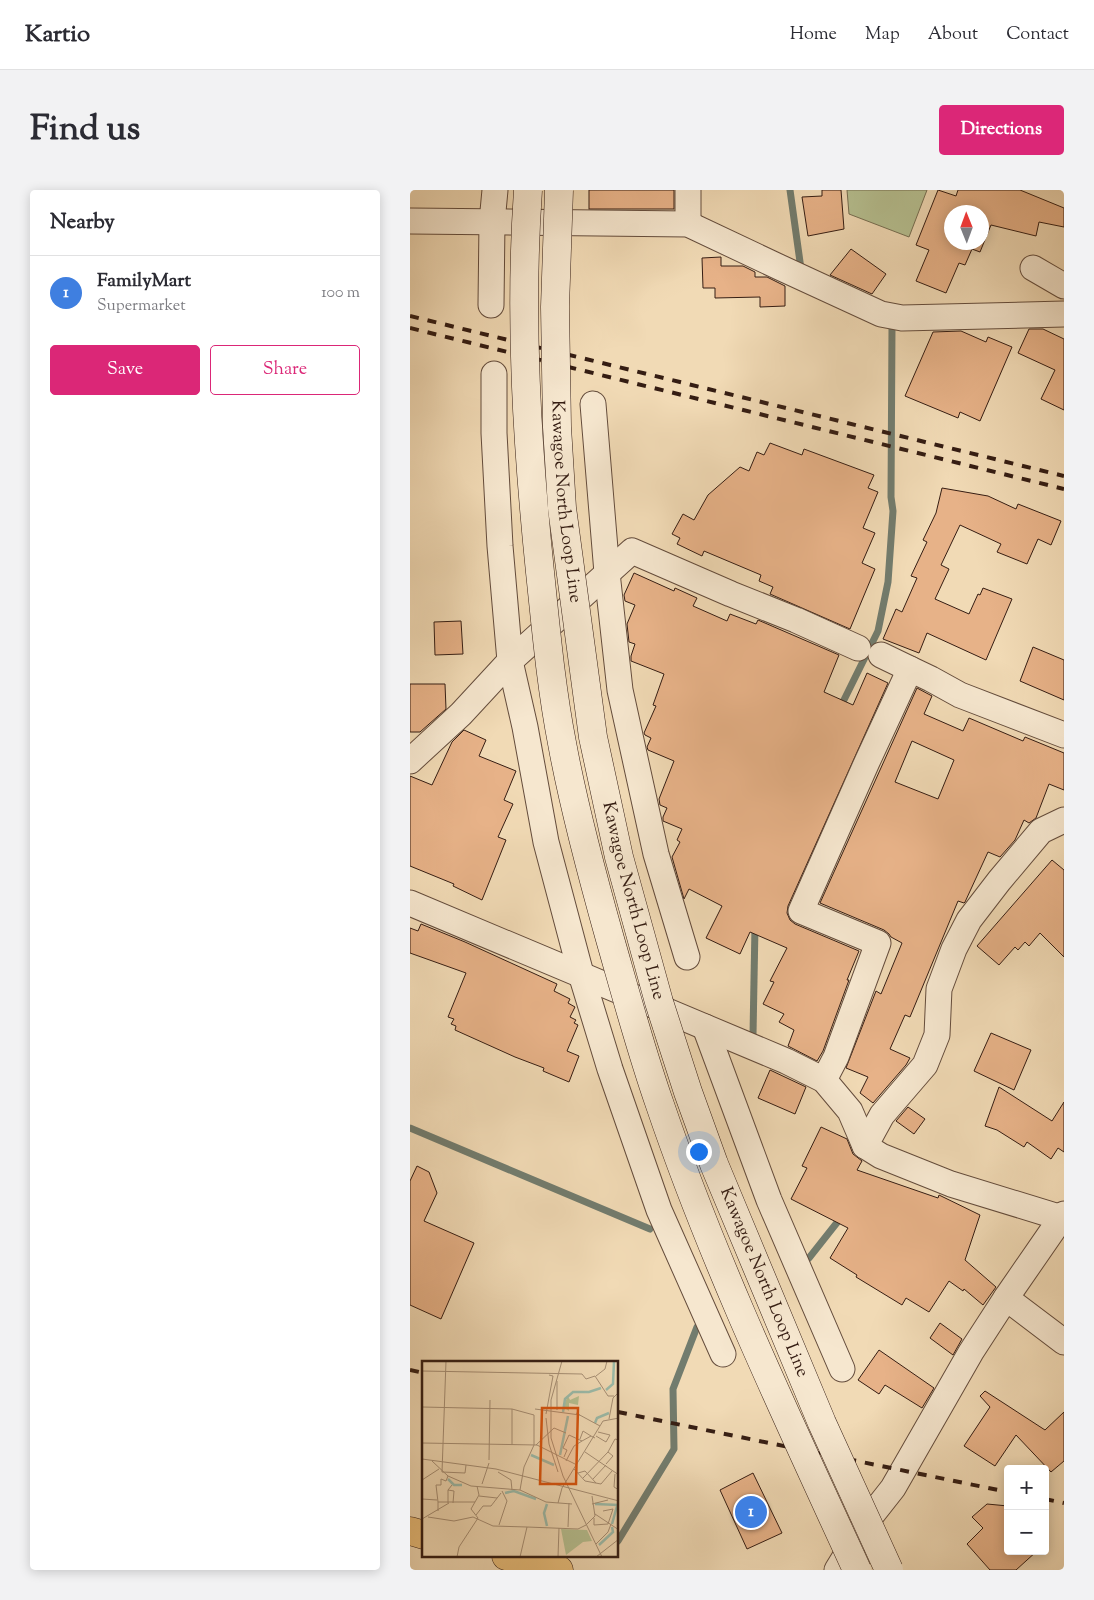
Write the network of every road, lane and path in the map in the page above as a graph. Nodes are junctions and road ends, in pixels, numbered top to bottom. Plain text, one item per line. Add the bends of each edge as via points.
1 (494, 190) edge
2 (528, 190) edge
3 (559, 190) edge
4 (688, 190) edge
5 (410, 222) edge
6 (492, 222) junction
7 (688, 224) junction
8 (1033, 268) dead end
9 (1064, 286) edge
10 (491, 304) dead end
11 (1064, 314) edge
12 (494, 374) dead end
13 (593, 404) dead end
14 (608, 573) junction
15 (858, 648) dead end
16 (881, 655) dead end
17 (510, 661) junction
18 (910, 669) junction
19 (1064, 735) edge
20 (410, 761) edge
21 (1064, 820) edge
22 (410, 903) edge
23 (687, 957) dead end
24 (581, 974) junction
25 (705, 1027) junction
26 (824, 1080) junction
27 (865, 1146) junction
28 (1063, 1216) edge
29 (1006, 1298) junction
30 (1064, 1342) edge
31 (722, 1354) dead end
32 (842, 1369) dead end
33 (514, 1558) edge
34 (559, 1570) edge
35 (837, 1570) edge
36 (857, 1570) edge
37 (889, 1570) edge

1 - 6 street
2 - 36 main road, Kawagoe North Loop Line, bridge via 525,318 527,427 533,509 562,743 589,863 659,1104 685,1175 752,1338
3 - 37 main road, Kawagoe North Loop Line, bridge via 557,426 562,508 593,737 620,857 659,1002 714,1164 822,1423
4 - 7 street
5 - 6 street
6 - 7 street
6 - 10 street
7 - 11 street via 881,314 902,318
8 - 9 street
12 - 17 street via 500,546
13 - 14 street
14 - 15 street via 632,551
14 - 17 street
14 - 23 street via 620,690 656,854
16 - 18 street
17 - 20 street via 461,714
17 - 24 street via 546,842
18 - 19 street via 960,695
18 - 26 street via 801,911 878,943 836,1057
21 - 27 street via 1041,831 969,920 939,989 937,1036 925,1065 882,1115
22 - 24 street
24 - 25 street
24 - 31 street via 610,1069 660,1210
25 - 26 street
25 - 32 street via 769,1200
26 - 27 street via 850,1111
27 - 28 street via 881,1156 951,1184
28 - 29 street
29 - 30 street
29 - 35 street via 952,1382 893,1488
33 - 34 main road

